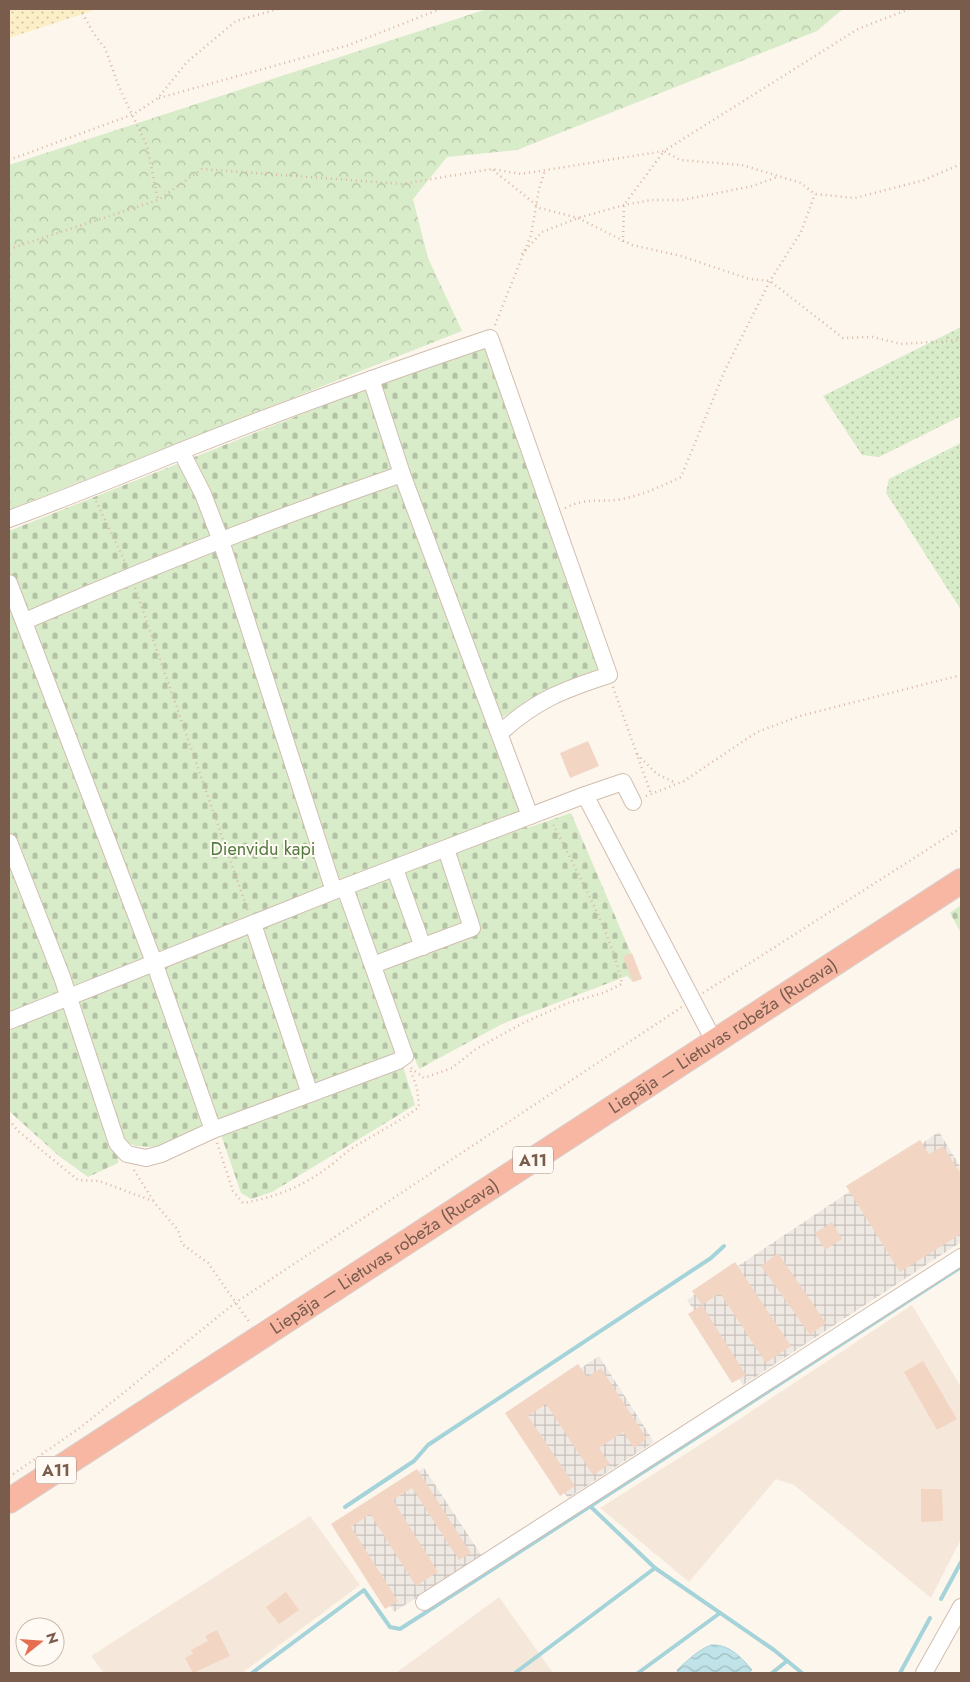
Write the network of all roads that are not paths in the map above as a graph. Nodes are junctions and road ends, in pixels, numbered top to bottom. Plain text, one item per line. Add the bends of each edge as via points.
1 (371, 378) junction
2 (181, 452) junction
3 (402, 474) junction
4 (9, 519) edge
5 (221, 541) junction
6 (9, 583) edge
7 (25, 621) junction
8 (500, 733) junction
9 (585, 795) junction
10 (633, 802) road end
11 (530, 816) junction
12 (9, 842) edge
13 (446, 849) junction
14 (395, 869) junction
15 (961, 880) edge
16 (339, 890) junction
17 (252, 924) junction
18 (423, 947) junction
19 (154, 962) junction
20 (372, 965) junction
21 (68, 997) junction
22 (9, 1021) edge
23 (714, 1041) junction
24 (310, 1094) junction
25 (213, 1130) junction
26 (961, 1257) edge
27 (9, 1502) edge
28 (424, 1602) dead end
29 (961, 1607) edge
30 (924, 1673) edge

1 - 2 street
1 - 3 street
1 - 8 street via 490,338 608,674 536,703
2 - 4 street via 91,490
2 - 5 street via 203,494
3 - 5 street
3 - 8 street
5 - 7 street via 131,575
5 - 16 street
6 - 7 street
7 - 19 street
8 - 11 street
9 - 10 street via 623,782
9 - 11 street
9 - 23 street
11 - 13 street
12 - 21 street
13 - 14 street
13 - 18 street via 472,928
14 - 16 street
14 - 18 street
15 - 23 highway, Liepāja — Lietuvas robeža (Rucava) / A11
16 - 17 street
16 - 20 street
17 - 19 street
17 - 24 street
18 - 20 street
19 - 21 street
19 - 25 street
20 - 24 street via 407,1062 398,1061
21 - 22 street
21 - 25 street via 116,1143 127,1154 146,1158 161,1154
23 - 27 highway, Liepāja — Lietuvas robeža (Rucava) / A11
24 - 25 street
26 - 28 street
29 - 30 street

